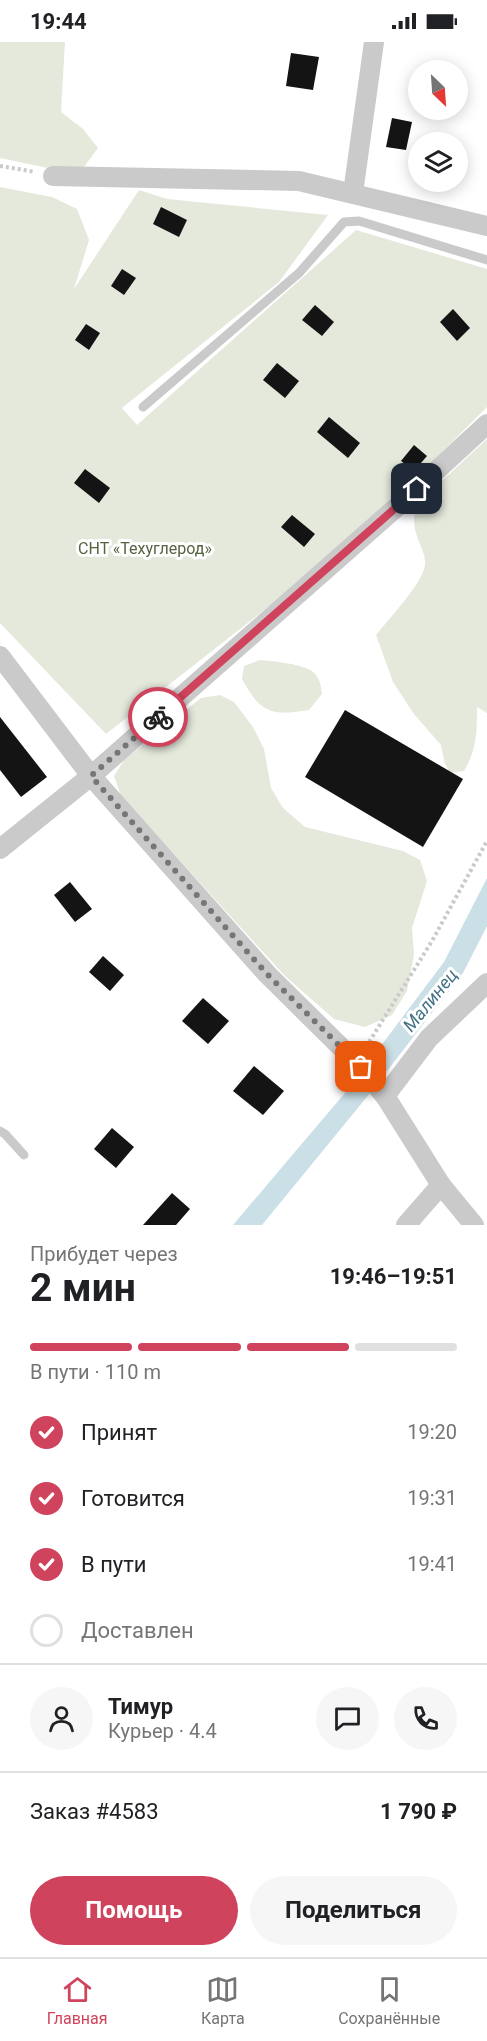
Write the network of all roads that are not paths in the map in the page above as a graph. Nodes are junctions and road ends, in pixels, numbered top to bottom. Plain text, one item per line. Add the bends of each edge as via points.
1 (374, 42) edge
2 (53, 176) road end
3 (352, 193) junction
4 (487, 226) edge
5 (487, 260) edge
6 (143, 407) dead end
7 (487, 424) edge
8 (0, 656) edge
9 (91, 776) junction
10 (0, 849) edge
11 (487, 983) edge
12 (382, 1092) junction
13 (0, 1131) edge
14 (24, 1155) dead end
15 (441, 1185) junction
16 (406, 1225) edge
17 (474, 1225) edge

1 - 3 street
2 - 3 street via 299,181
3 - 4 street
5 - 6 lane via 359,221 344,222 299,273
7 - 9 street
8 - 9 street
9 - 10 street
9 - 12 street via 267,974 359,1064
11 - 12 street via 429,1038
12 - 15 street
13 - 14 lane
15 - 16 street
15 - 17 street

